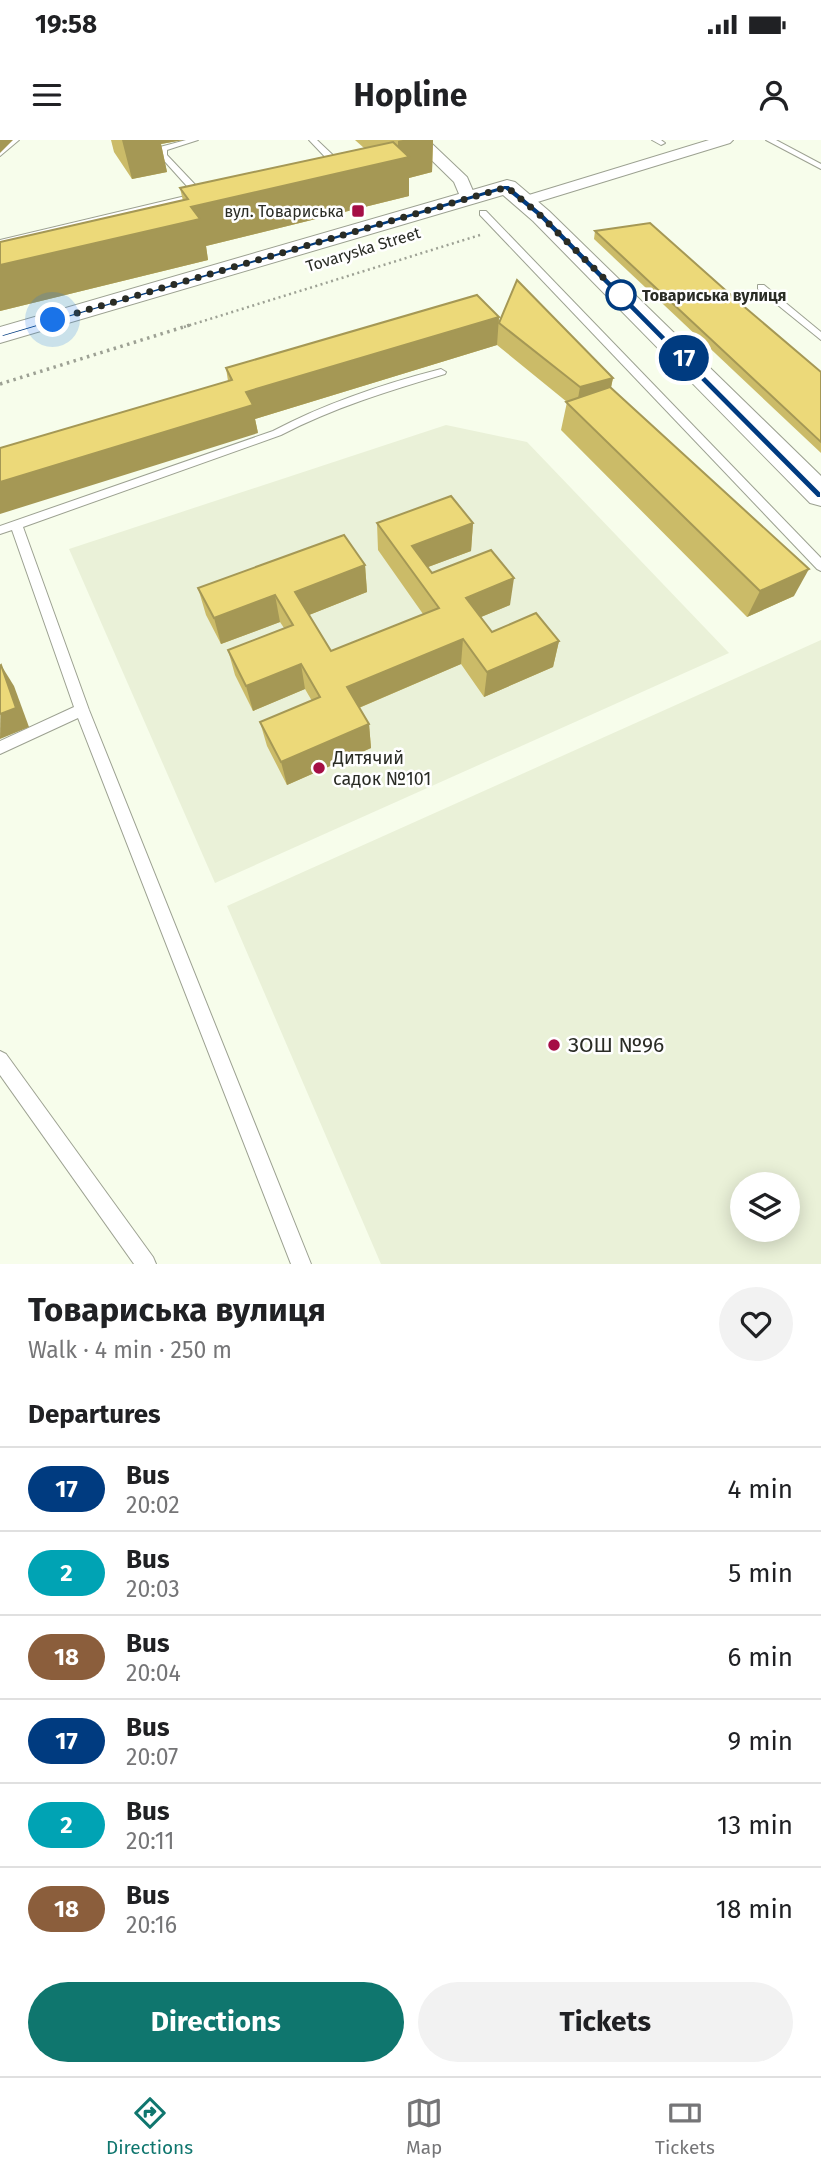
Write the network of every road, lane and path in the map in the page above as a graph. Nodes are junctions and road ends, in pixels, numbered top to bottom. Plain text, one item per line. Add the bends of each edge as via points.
1 (15, 140) edge
2 (194, 140) edge
3 (313, 140) edge
4 (419, 140) edge
5 (725, 140) edge
6 (769, 140) edge
7 (0, 153) edge
8 (821, 167) edge
9 (314, 169) edge
10 (521, 190) junction
11 (213, 192) edge
12 (200, 195) junction
13 (483, 214) junction
14 (1, 239) edge
15 (761, 287) dead end
16 (0, 335) edge
17 (821, 337) edge
18 (0, 358) edge
19 (441, 372) dead end
20 (0, 384) edge
21 (821, 495) edge
22 (8, 528) edge
23 (821, 566) edge
24 (82, 710) junction
25 (0, 748) edge
26 (0, 1060) edge
27 (146, 1264) edge
28 (301, 1264) edge

1 - 7 lane
2 - 12 lane via 163,149 163,155
3 - 9 lane via 333,160
4 - 13 street via 461,180
5 - 10 street, Tovaryska Street
6 - 8 lane
10 - 13 street, Tovaryska Street
10 - 21 street
11 - 12 lane
12 - 14 lane
13 - 16 street, Tovaryska Street
13 - 18 street, Tovaryska Street
13 - 20 path
13 - 23 lane
15 - 17 lane
19 - 22 lane via 343,401 278,433
22 - 24 lane
24 - 25 lane
24 - 28 lane
26 - 27 lane

